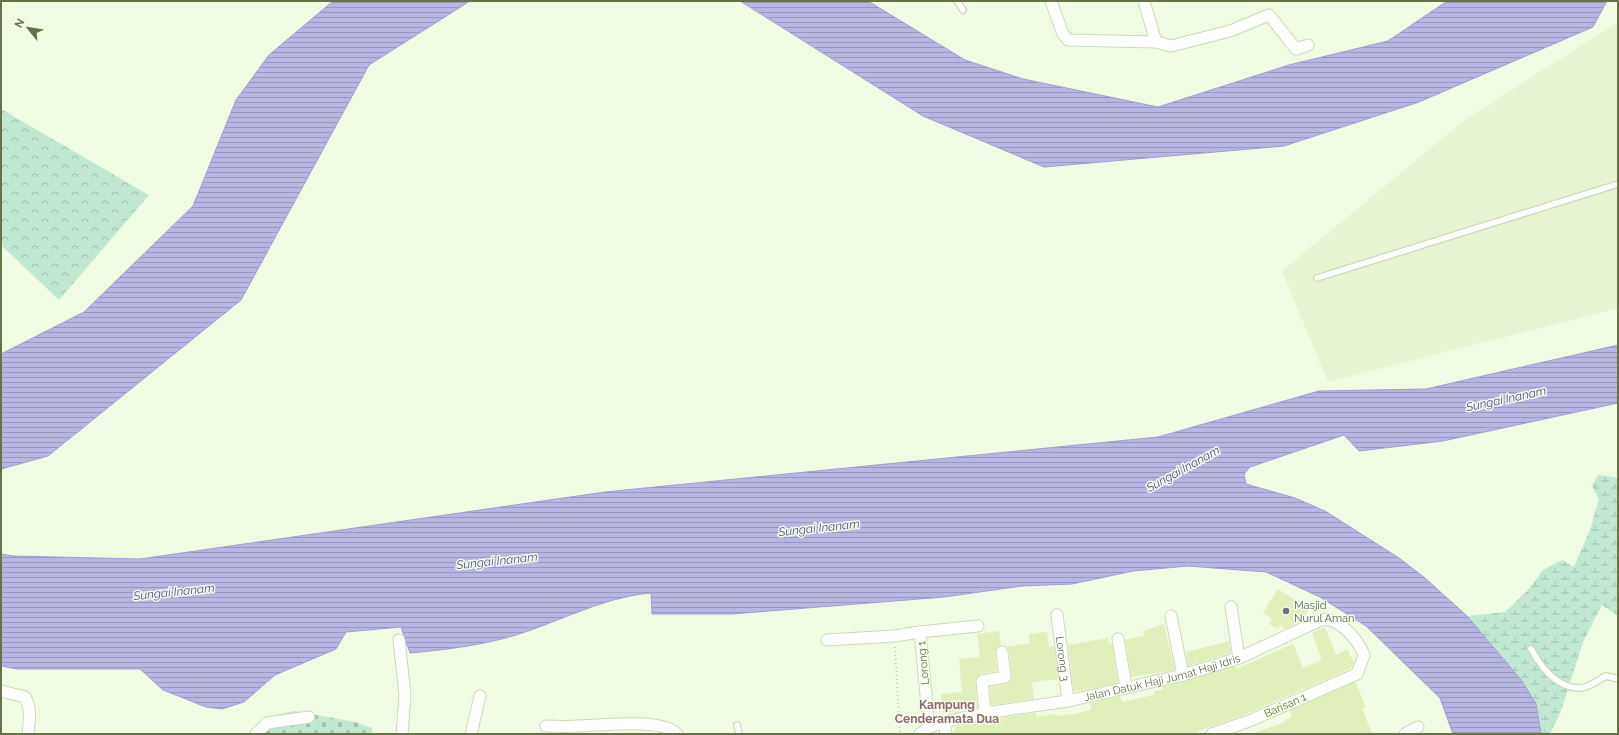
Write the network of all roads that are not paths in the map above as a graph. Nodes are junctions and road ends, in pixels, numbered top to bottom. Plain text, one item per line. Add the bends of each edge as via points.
1 (957, 1) edge
2 (1051, 1) edge
3 (1144, 1) edge
4 (963, 10) dead end
5 (1156, 42) junction
6 (1308, 45) dead end
7 (1618, 184) edge
8 (1317, 278) dead end
9 (1231, 607) dead end
10 (1057, 615) dead end
11 (1171, 616) dead end
12 (978, 626) dead end
13 (920, 632) junction
14 (1118, 639) dead end
15 (399, 640) dead end
16 (827, 640) dead end
17 (1531, 649) dead end
18 (1002, 652) dead end
19 (1239, 658) junction
20 (1357, 674) joint
21 (1183, 675) junction
22 (1618, 679) edge
23 (1126, 687) junction
24 (1, 691) edge
25 (480, 696) dead end
26 (1068, 701) junction
27 (985, 713) junction
28 (309, 717) dead end
29 (944, 722) junction
30 (737, 725) dead end
31 (546, 726) dead end
32 (1418, 728) dead end
33 (925, 731) edge
34 (28, 734) edge
35 (256, 734) edge
36 (402, 734) edge
37 (471, 734) edge
38 (677, 734) edge
39 (739, 734) edge
40 (946, 734) edge
41 (1212, 734) edge
42 (1405, 734) edge

1 - 4 lane
2 - 5 street via 1063,34 1068,40
3 - 5 street
5 - 6 street via 1171,46 1230,31 1269,15 1296,49
7 - 8 lane
9 - 19 street
10 - 26 street, Lorong 3
11 - 21 street
12 - 13 street, Lorong 1
13 - 16 street
13 - 33 street, Lorong 1
14 - 23 street
15 - 36 street via 405,695
17 - 22 lane via 1544,670 1556,680 1570,686 1589,686 1606,676
18 - 27 street via 1005,677 982,681
19 - 20 street, Jalan Datuk Haji Jumat Haji Idris via 1323,619 1330,619 1353,637 1360,646 1364,655
19 - 21 street, Jalan Datuk Haji Jumat Haji Idris
20 - 41 street, Barisan 1 via 1249,721
21 - 23 street, Jalan Datuk Haji Jumat Haji Idris
23 - 26 street, Jalan Datuk Haji Jumat Haji Idris
24 - 34 street via 25,697 29,703
25 - 37 street
26 - 27 street, Jalan Datuk Haji Jumat Haji Idris
27 - 29 street, Jalan Datuk Haji Jumat Haji Idris
28 - 35 street via 267,723
29 - 33 street, Jalan Datuk Haji Jumat Haji Idris
29 - 40 street
30 - 39 lane
31 - 38 street via 576,727 611,723 661,725 673,729
32 - 42 street

